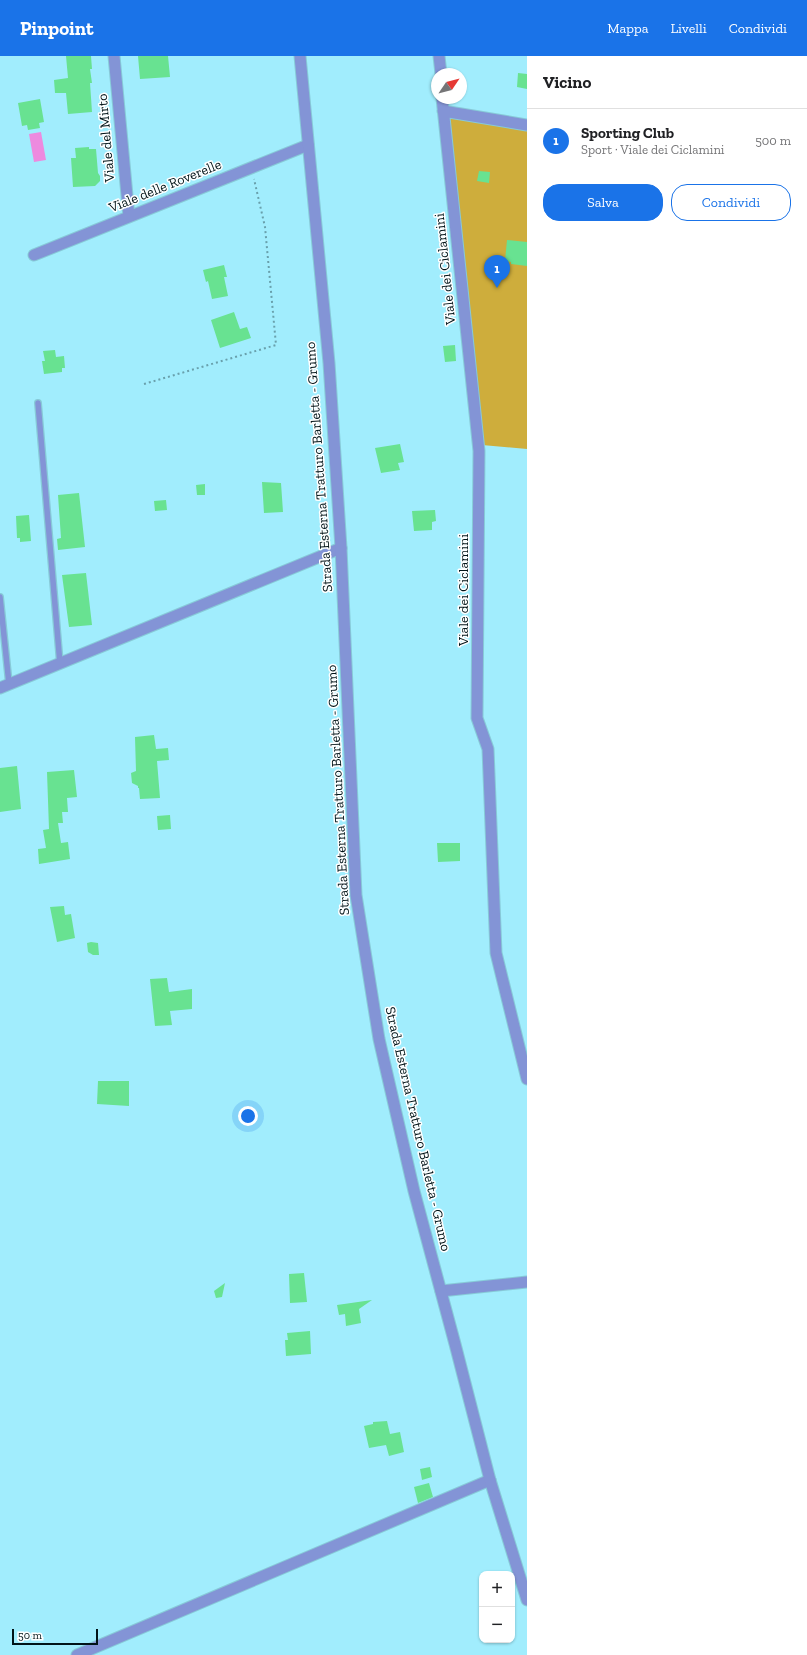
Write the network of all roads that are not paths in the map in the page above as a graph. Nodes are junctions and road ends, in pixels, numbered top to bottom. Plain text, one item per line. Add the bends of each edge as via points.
1 (114, 56) edge
2 (300, 56) edge
3 (439, 56) edge
4 (440, 68) edge
5 (442, 104) edge
6 (443, 111) junction
7 (527, 125) edge
8 (308, 146) junction
9 (129, 217) junction
10 (34, 255) dead end
11 (38, 403) dead end
12 (340, 548) junction
13 (0, 597) edge
14 (60, 664) junction
15 (4, 686) edge
16 (527, 1079) edge
17 (527, 1282) edge
18 (441, 1291) junction
19 (490, 1480) junction
20 (527, 1600) edge
21 (77, 1655) edge

1 - 9 street, Viale del Mirto
2 - 8 street, Strada Esterna Tratturo Barletta - Grumo
3 - 4 street
5 - 6 street, Viale dei Ciclamini
6 - 7 street
6 - 16 street, Viale dei Ciclamini via 479,450 477,718 488,750 496,953
8 - 9 street, Viale delle Roverelle
8 - 12 street, Strada Esterna Tratturo Barletta - Grumo via 329,363
9 - 10 street, Viale delle Roverelle
11 - 14 lane
12 - 14 street
12 - 18 street, Strada Esterna Tratturo Barletta - Grumo via 356,896 379,1039 414,1191
13 - 15 lane
14 - 15 street
17 - 18 street
18 - 19 street, Strada Esterna Tratturo Barletta - Grumo
19 - 20 street, Strada Esterna Tratturo Barletta - Grumo
19 - 21 street

